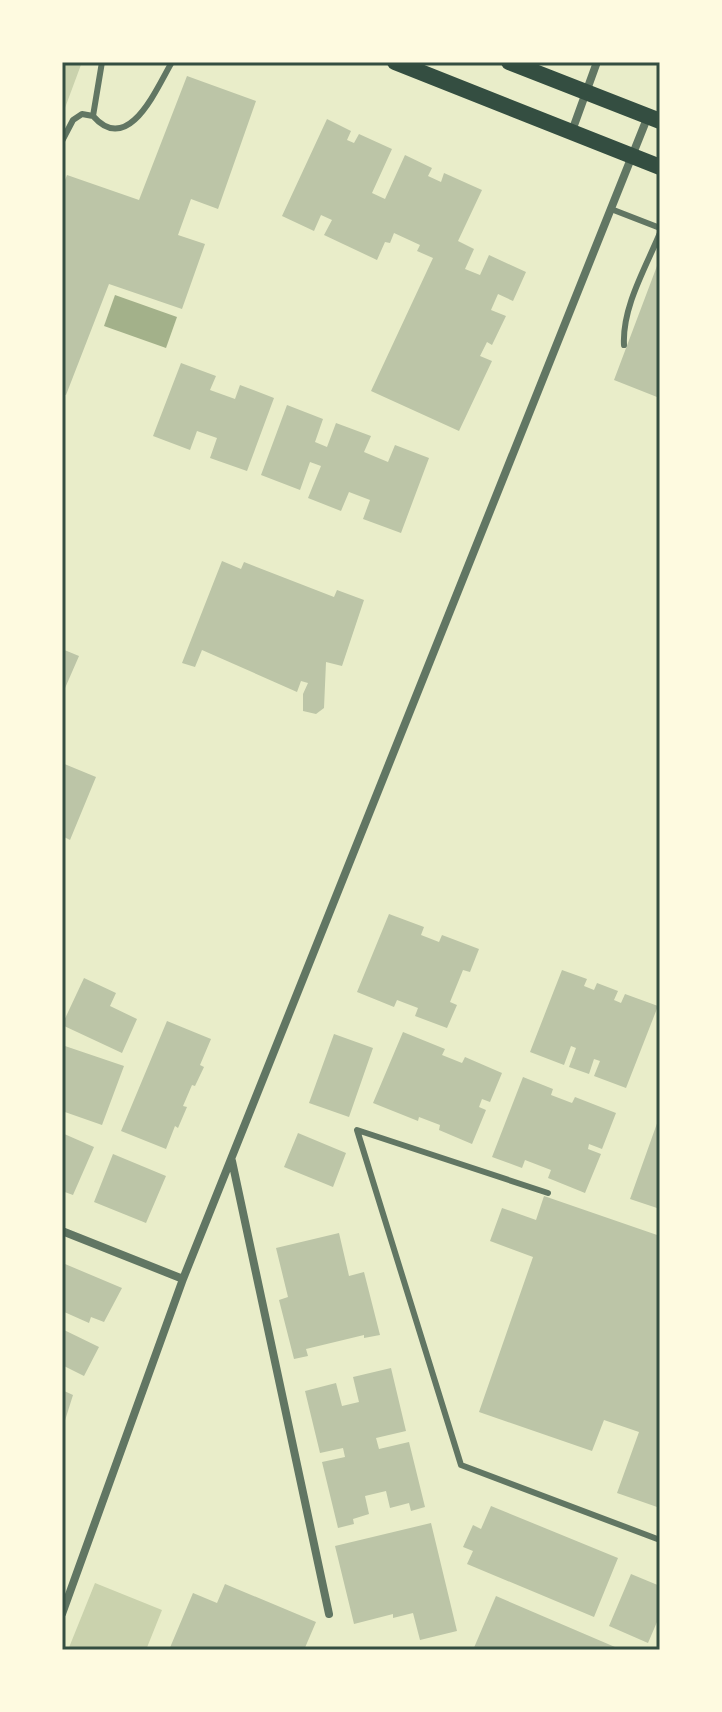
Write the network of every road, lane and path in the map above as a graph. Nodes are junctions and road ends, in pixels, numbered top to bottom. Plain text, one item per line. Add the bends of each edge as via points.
1 (102, 62) edge
2 (172, 62) edge
3 (395, 62) edge
4 (509, 62) edge
5 (597, 62) edge
6 (586, 94) junction
7 (93, 116) junction
8 (654, 119) edge
9 (572, 131) junction
10 (62, 141) edge
11 (632, 155) junction
12 (660, 167) edge
13 (611, 209) junction
14 (660, 231) edge
15 (624, 345) dead end
16 (231, 1158) junction
17 (548, 1193) dead end
18 (62, 1231) edge
19 (183, 1279) junction
20 (660, 1540) edge
21 (62, 1614) edge
22 (329, 1614) dead end

1 - 7 lane
2 - 7 lane via 137,121 117,128
3 - 9 main road
4 - 6 main road
5 - 6 street
6 - 8 main road
6 - 9 street
7 - 10 lane via 82,114 73,120
8 - 11 street
9 - 11 main road
11 - 12 main road
11 - 13 street
13 - 14 lane
13 - 16 street
14 - 15 lane via 632,302
16 - 19 street
16 - 22 street
17 - 20 lane via 357,1130 461,1465
18 - 19 street
19 - 21 street

